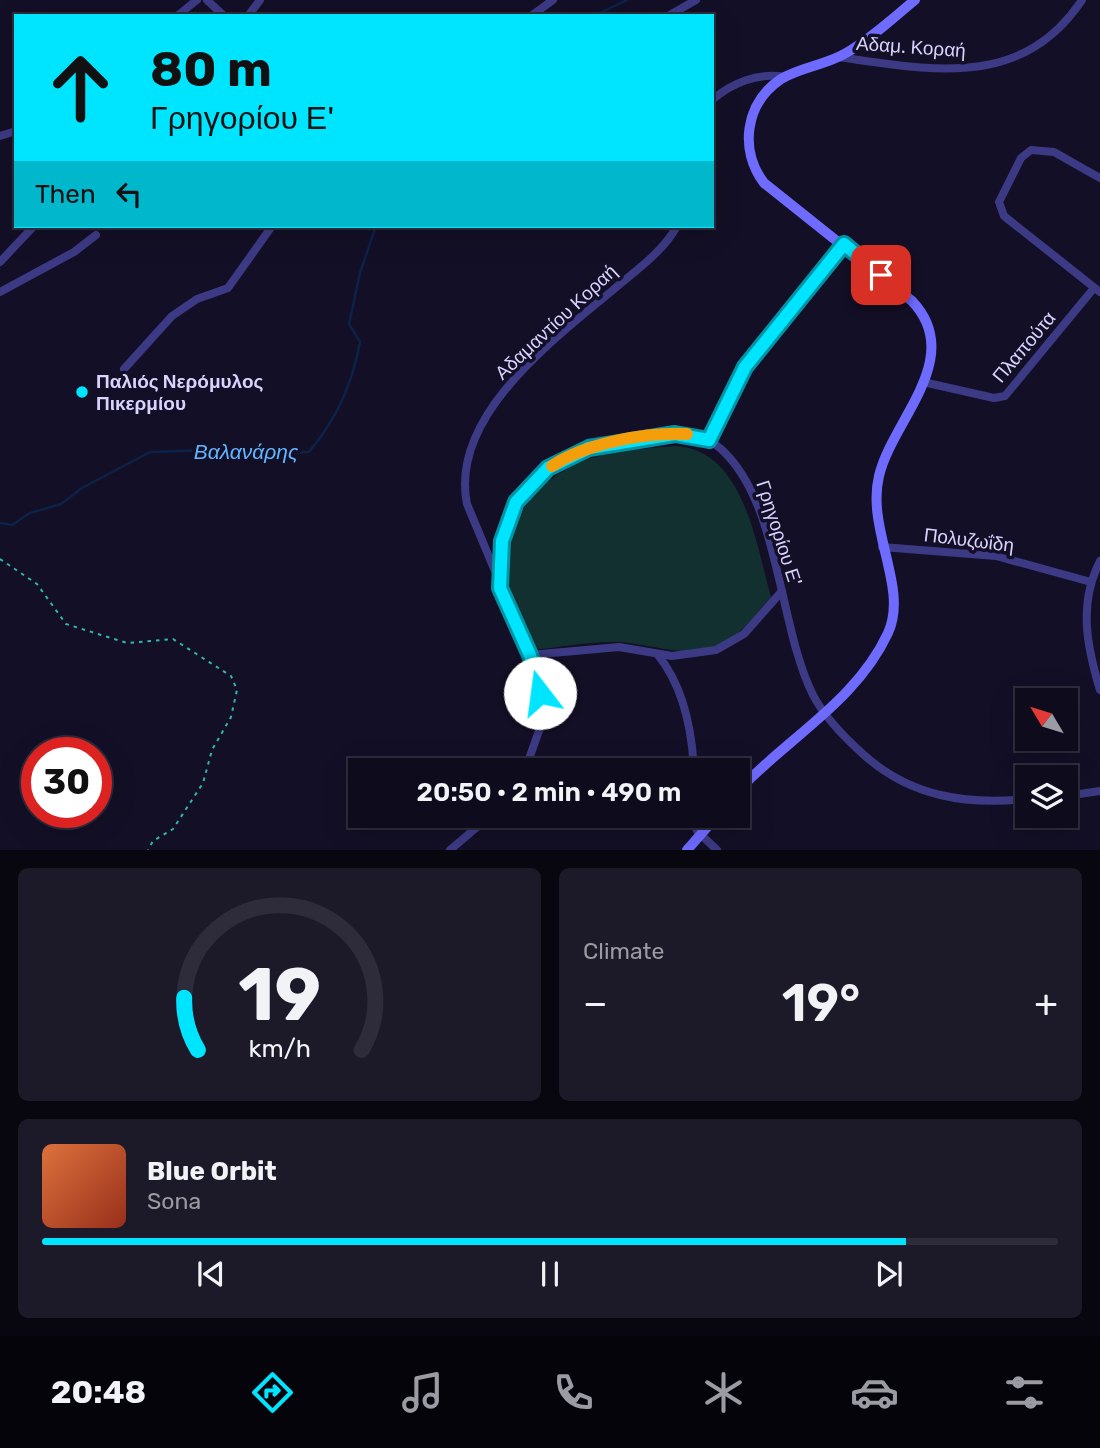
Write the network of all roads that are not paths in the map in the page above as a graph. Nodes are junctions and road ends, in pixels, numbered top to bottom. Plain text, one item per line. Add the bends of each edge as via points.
1 (197, 0) edge
2 (207, 0) edge
3 (553, 0) edge
4 (695, 0) edge
5 (915, 0) edge
6 (1082, 0) edge
7 (180, 14) edge
8 (222, 14) edge
9 (533, 14) edge
10 (671, 14) edge
11 (838, 57) junction
12 (785, 77) junction
13 (714, 99) edge
14 (1100, 178) edge
15 (32, 228) edge
16 (271, 228) edge
17 (675, 228) edge
18 (96, 234) dead end
19 (844, 244) junction
20 (0, 262) edge
21 (1097, 290) edge
22 (0, 292) edge
23 (124, 369) dead end
24 (923, 382) junction
25 (709, 440) junction
26 (882, 547) junction
27 (1100, 561) edge
28 (1091, 582) junction
29 (500, 588) junction
30 (782, 591) junction
31 (530, 655) junction
32 (658, 655) junction
33 (1100, 690) edge
34 (826, 715) junction
35 (530, 758) edge
36 (692, 758) edge
37 (750, 780) edge
38 (1100, 791) edge
39 (1078, 794) edge
40 (1015, 799) edge
41 (475, 828) edge
42 (698, 828) edge
43 (707, 828) edge
44 (701, 835) junction
45 (450, 849) edge
46 (687, 849) edge
47 (717, 849) edge

1 - 7 street
2 - 8 street
3 - 9 street
4 - 10 street
5 - 11 main road
6 - 11 street, Αδαμ. Κοραή via 1050,38 1004,63 940,68
11 - 12 main road
12 - 13 street via 741,82
12 - 19 main road via 768,92 754,115 747,144 750,160 769,188
14 - 21 street via 1054,152 1031,150 1021,158 999,202 1004,216
15 - 20 street
16 - 23 street via 228,288 197,299 172,316
17 - 29 street, Αδαμαντίου Κοραή via 654,254 516,377 480,428 464,489
18 - 22 street via 74,252
19 - 24 main road via 900,290 922,316 931,355
19 - 25 street via 745,367
21 - 24 street, Πλαπούτα via 1005,396 994,398
24 - 26 main road via 881,468 875,506
25 - 29 street via 683,434 626,441 589,448 556,463 527,488 509,516
25 - 30 street, Γρηγορίου Ε' via 729,457 749,489
26 - 28 street, Πολυζωΐδη via 996,556
26 - 34 main road via 894,592 890,629 872,660
27 - 28 street
28 - 33 street via 1087,639
29 - 31 street, Αδαμαντίου Κοραή
30 - 32 street via 729,645 696,654
30 - 34 street, Γρηγορίου Ε' via 802,669
31 - 32 street via 626,647
31 - 35 street, Αδαμαντίου Κοραή via 542,710
32 - 36 street via 672,676 682,705
34 - 37 main road
34 - 40 street, Γρηγορίου Ε' via 872,762 913,788 955,799
38 - 39 street
41 - 45 street
42 - 44 street
43 - 44 main road
44 - 46 main road
44 - 47 street

